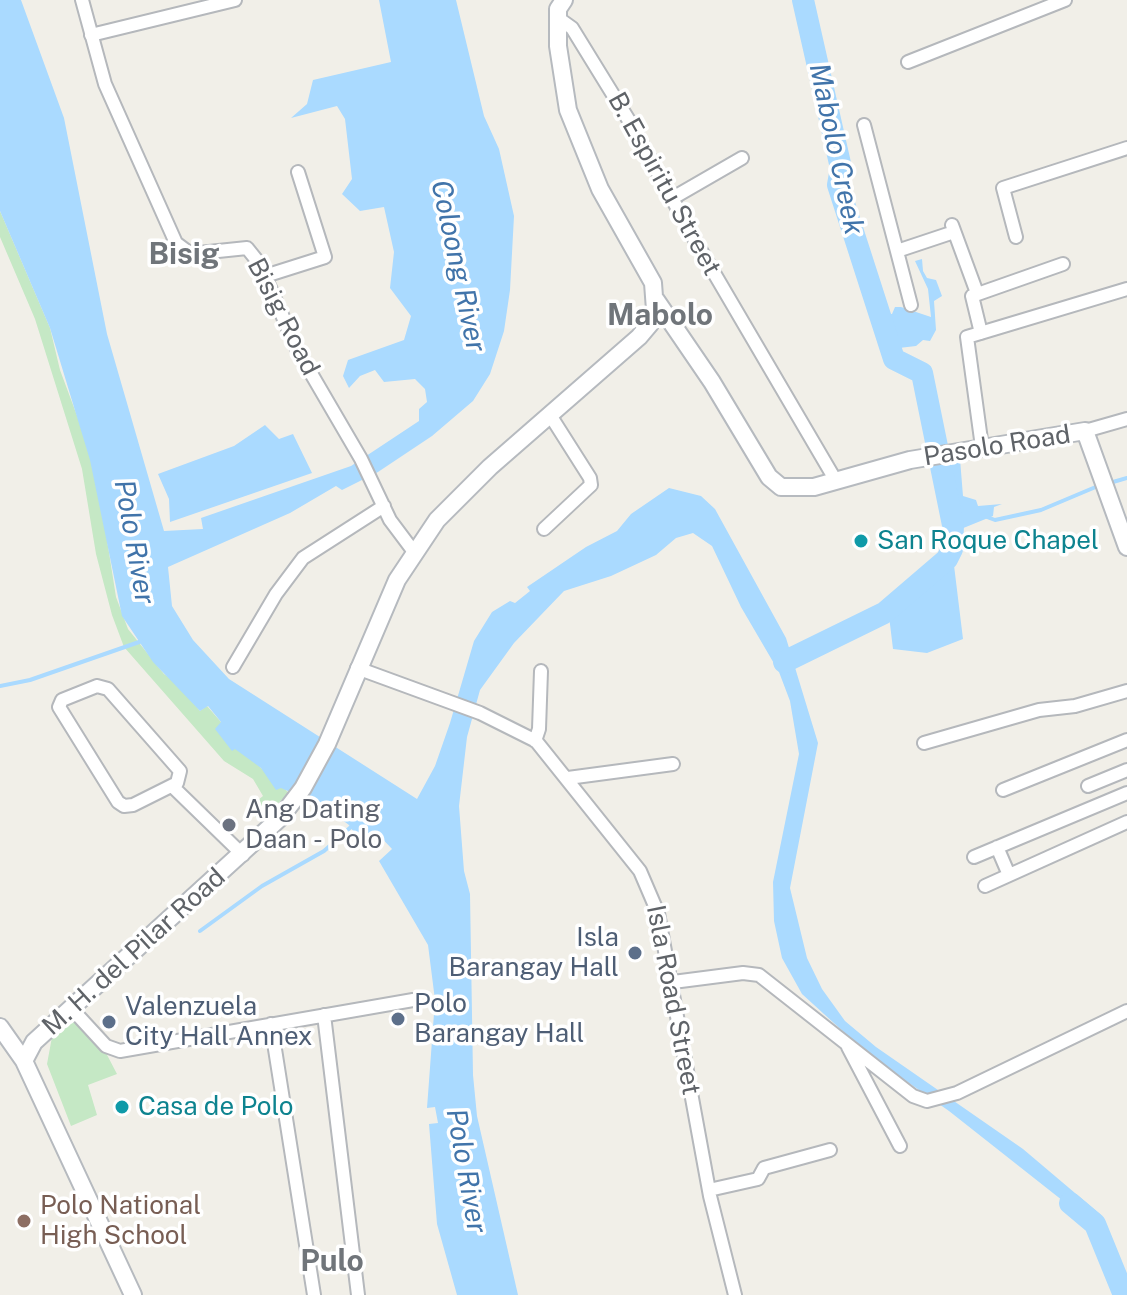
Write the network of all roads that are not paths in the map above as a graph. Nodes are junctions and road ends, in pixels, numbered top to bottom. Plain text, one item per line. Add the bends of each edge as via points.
1 (82, 0) edge
2 (235, 0) edge
3 (1065, 0) edge
4 (558, 7) edge
5 (91, 35) junction
6 (908, 62) dead end
7 (864, 125) dead end
8 (1127, 148) edge
9 (742, 158) dead end
10 (298, 172) dead end
11 (671, 199) junction
12 (1016, 237) dead end
13 (897, 251) junction
14 (1063, 264) dead end
15 (265, 276) junction
16 (1127, 289) edge
17 (977, 293) junction
18 (656, 300) junction
19 (911, 305) dead end
20 (981, 333) junction
21 (550, 415) junction
22 (1127, 419) edge
23 (1085, 431) junction
24 (982, 447) junction
25 (836, 481) junction
26 (384, 506) junction
27 (544, 529) dead end
28 (1127, 547) edge
29 (414, 552) junction
30 (233, 667) dead end
31 (357, 668) junction
32 (541, 671) dead end
33 (1127, 691) edge
34 (537, 736) junction
35 (1127, 740) edge
36 (924, 743) dead end
37 (673, 764) dead end
38 (1127, 770) edge
39 (568, 778) junction
40 (172, 786) junction
41 (1088, 786) dead end
42 (1003, 790) dead end
43 (1127, 793) edge
44 (1127, 822) edge
45 (997, 847) junction
46 (243, 855) junction
47 (974, 857) dead end
48 (1009, 875) junction
49 (985, 886) dead end
50 (673, 982) junction
51 (413, 1000) dead end
52 (71, 1008) junction
53 (1127, 1011) edge
54 (324, 1015) junction
55 (271, 1024) junction
56 (0, 1027) edge
57 (844, 1040) junction
58 (24, 1061) junction
59 (900, 1146) dead end
60 (830, 1150) dead end
61 (709, 1190) junction
62 (133, 1295) edge
63 (314, 1295) edge
64 (358, 1295) edge
65 (735, 1295) edge

1 - 5 street, Bisig Road
2 - 5 street
3 - 6 street
4 - 11 street, B. Espiritu Street
4 - 18 main road via 562,83 577,138 616,222 653,283
5 - 15 street, Bisig Road via 110,97 176,243 199,253 247,248
7 - 13 street
8 - 12 street via 1003,188
9 - 11 street
10 - 15 street via 325,257
11 - 25 street, B. Espiritu Street
13 - 17 street via 953,228
13 - 19 street
14 - 17 street
15 - 26 street, Bisig Road via 298,351
16 - 20 street
17 - 20 street via 972,303
18 - 21 main road, M. H. del Pilar Road via 650,324 639,337
18 - 25 main road, Pasolo Road via 774,483 799,489
20 - 24 street via 965,341
21 - 27 street via 591,485
21 - 29 main road, M. H. del Pilar Road via 455,500
22 - 23 street
23 - 24 main road, Pasolo Road
23 - 28 main road, Pasolo Road
24 - 25 main road, Pasolo Road
26 - 29 street, Bisig Road
26 - 30 street via 303,558
29 - 31 main road, M. H. del Pilar Road
31 - 34 street, Isla Road Street
31 - 46 main road, M. H. del Pilar Road via 303,788
32 - 34 street
33 - 36 street
34 - 39 street, Isla Road Street
35 - 42 street
37 - 39 street
38 - 41 street
39 - 50 street, Isla Road Street via 645,880
40 - 40 street via 180,771 106,686 60,702 121,804 133,805
40 - 46 street
43 - 45 street
44 - 48 street
45 - 47 street
45 - 48 street
46 - 52 main road, M. H. del Pilar Road
48 - 49 street
50 - 57 street via 759,975
50 - 61 street, Isla Road Street
51 - 54 street
52 - 55 street via 106,1046 120,1051
52 - 58 main road, M. H. del Pilar Road via 28,1048
53 - 57 street via 932,1101 913,1096
54 - 55 street
54 - 64 street
55 - 63 street
56 - 58 main road
57 - 59 street
58 - 62 main road
60 - 61 street via 764,1168 758,1179
61 - 65 street, Isla Road Street

